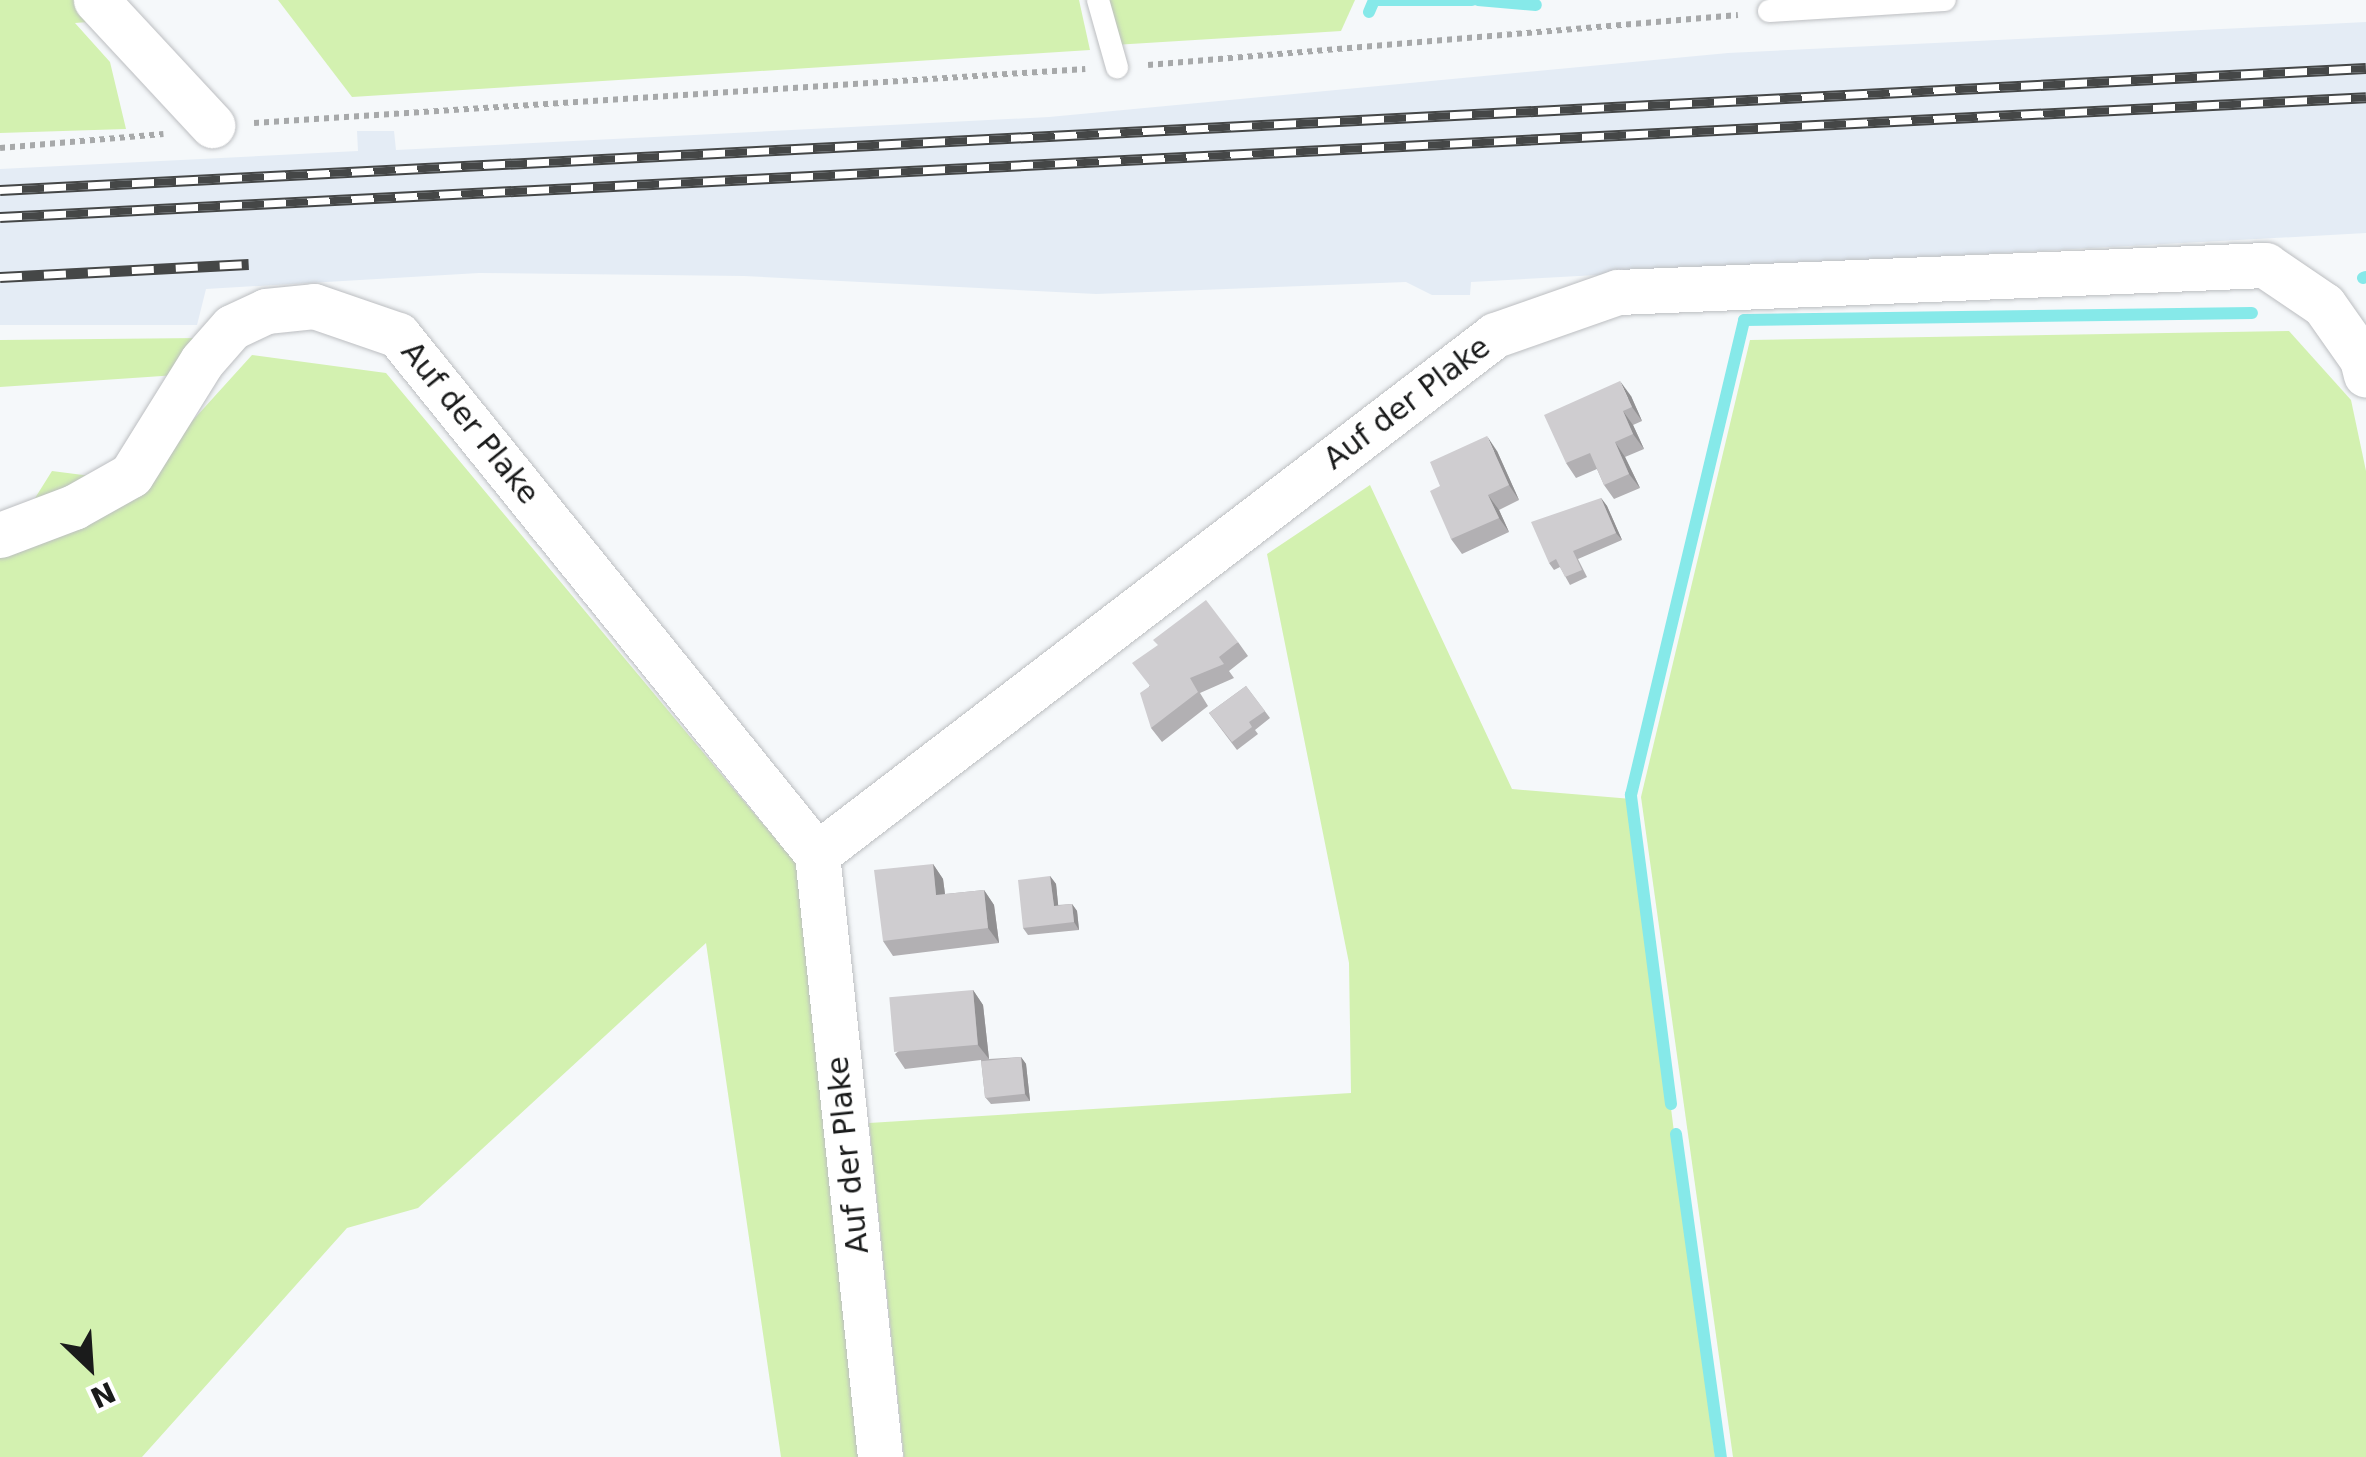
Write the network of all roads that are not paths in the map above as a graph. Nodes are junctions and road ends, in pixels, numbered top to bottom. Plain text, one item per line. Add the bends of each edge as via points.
1 (96, 0) edge
2 (1098, 0) edge
3 (1945, 0) edge
4 (1769, 11) road end
5 (1117, 67) road end
6 (212, 125) road end
7 (2366, 375) edge
8 (0, 535) edge
9 (816, 854) junction
10 (880, 1457) edge

1 - 6 street
2 - 5 lane
3 - 4 lane
7 - 9 street, Auf der Plake via 2324,304 2265,265 1618,292 1495,335
8 - 9 street, Auf der Plake via 74,507 131,474 202,361 232,327 266,311 314,306 398,335
9 - 10 street, Auf der Plake

